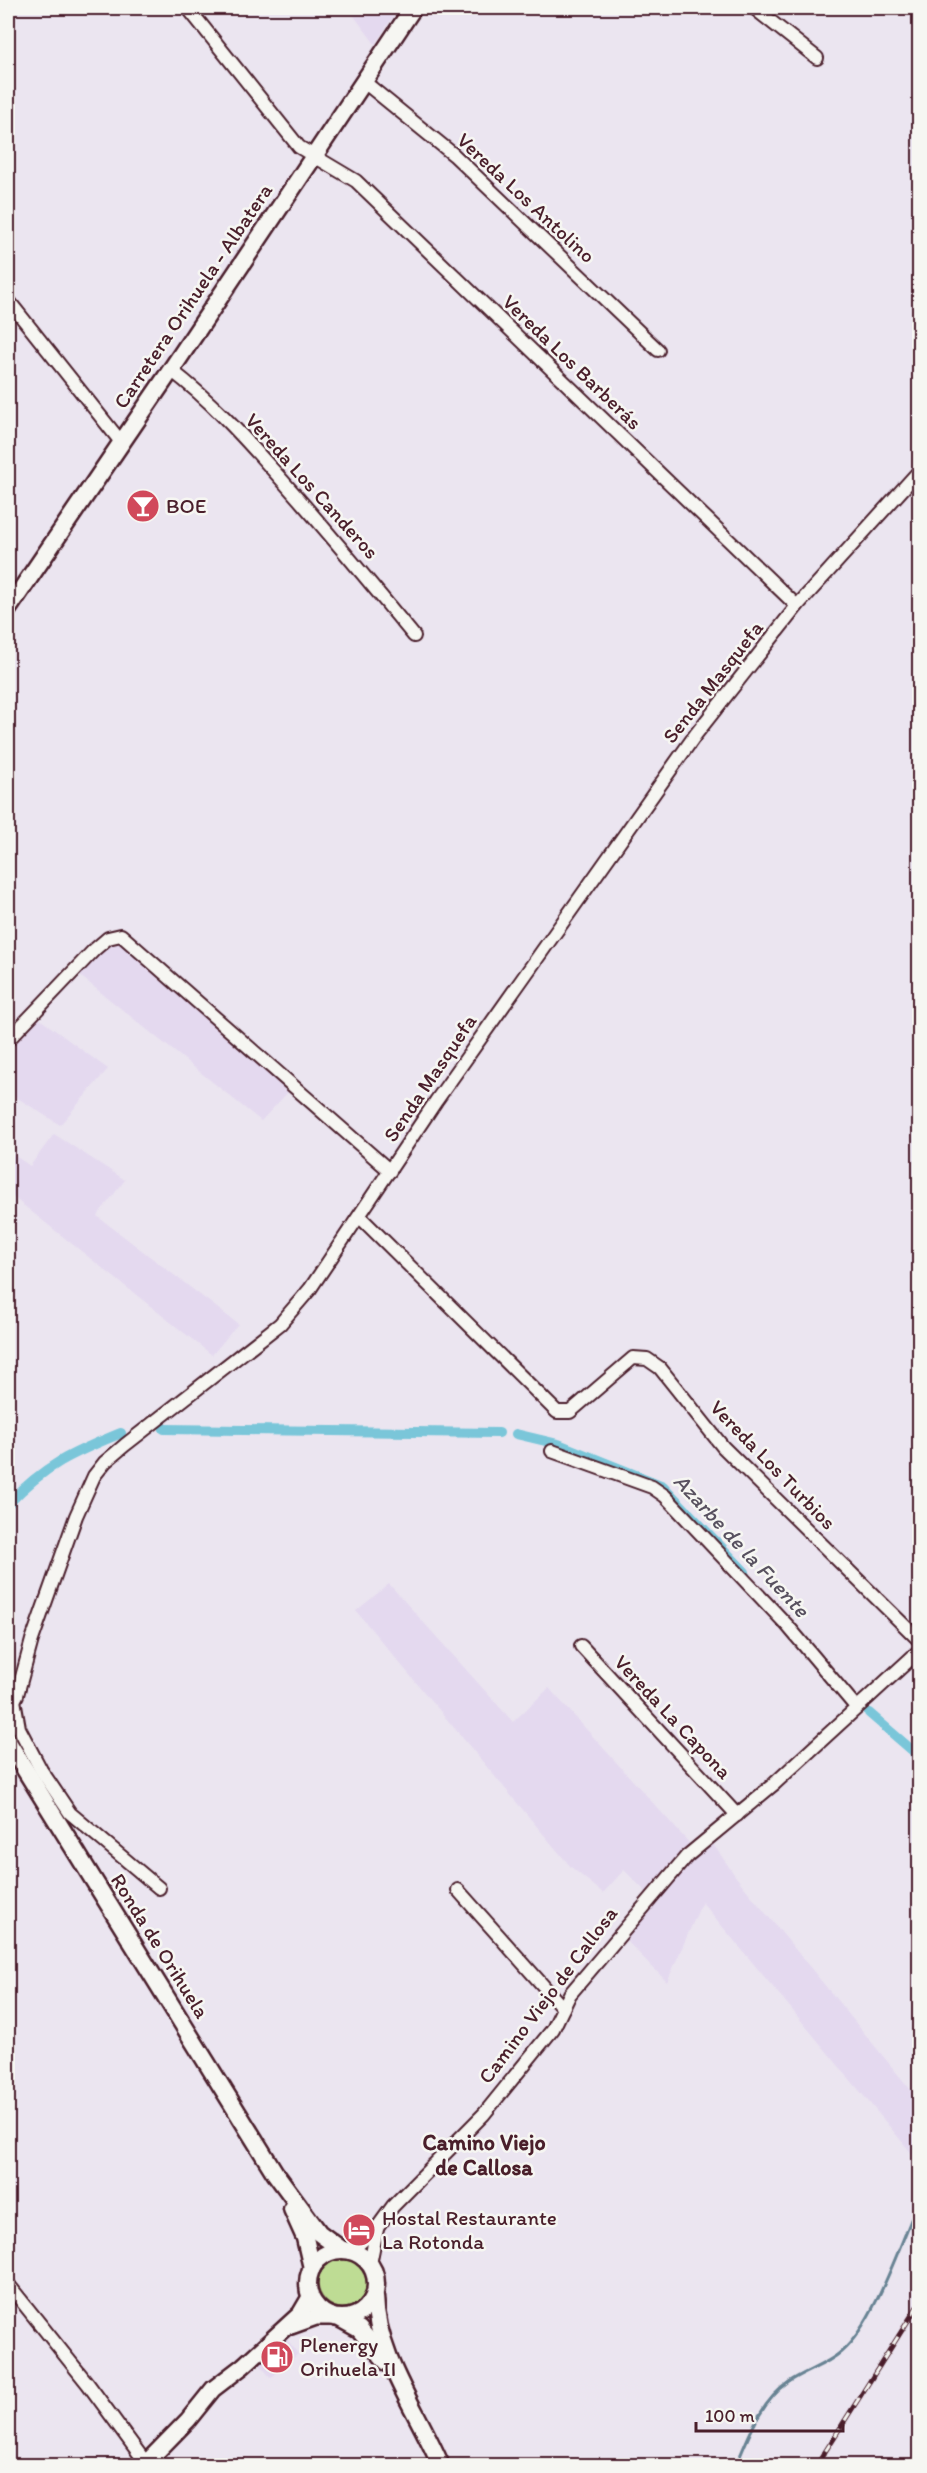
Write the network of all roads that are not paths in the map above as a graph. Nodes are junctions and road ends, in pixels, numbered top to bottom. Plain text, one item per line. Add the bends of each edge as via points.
1 (188, 8) edge
2 (413, 8) edge
3 (754, 8) edge
4 (817, 58) dead end
5 (363, 81) junction
6 (313, 156) junction
7 (8, 300) edge
8 (658, 350) dead end
9 (171, 370) junction
10 (121, 442) junction
11 (920, 470) edge
12 (797, 606) junction
13 (8, 609) edge
14 (414, 636) dead end
15 (8, 1040) edge
16 (390, 1171) junction
17 (360, 1217) junction
18 (552, 1451) dead end
19 (920, 1641) edge
20 (581, 1646) dead end
21 (920, 1650) edge
22 (14, 1700) junction
23 (856, 1707) junction
24 (8, 1712) edge
25 (8, 1742) edge
26 (737, 1815) junction
27 (159, 1888) dead end
28 (458, 1890) dead end
29 (562, 2008) junction
30 (274, 2173) junction
31 (377, 2228) junction
32 (346, 2250) junction
33 (370, 2264) junction
34 (312, 2268) junction
35 (8, 2284) edge
36 (375, 2296) junction
37 (310, 2297) junction
38 (336, 2318) junction
39 (285, 2328) junction
40 (396, 2374) junction
41 (144, 2464) edge
42 (441, 2466) edge

1 - 6 street, Vereda Los Barberás via 299,147
2 - 5 main road, Carretera Orihuela - Albatera
3 - 4 street
5 - 6 main road, Carretera Orihuela - Albatera
5 - 8 street, Vereda Los Antolino via 454,155
6 - 9 main road, Carretera Orihuela - Albatera
6 - 12 street, Vereda Los Barberás via 356,181
7 - 10 street
9 - 10 main road, Carretera Orihuela - Albatera
9 - 14 street, Vereda Los Canderos via 196,388 249,444 333,536
10 - 13 main road, Carretera Orihuela - Albatera
11 - 12 street, Senda Masquefa
12 - 16 street, Senda Masquefa via 696,734 604,861
15 - 16 street via 94,950 108,938 121,935
16 - 17 street, Senda Masquefa
17 - 19 street, Vereda Los Turbios via 557,1412 570,1412 633,1358 647,1359 660,1368 723,1447
17 - 22 street, Senda Masquefa via 310,1289 280,1324 125,1445 94,1476 49,1590
18 - 23 street via 652,1487 665,1496 787,1625
20 - 26 street, Vereda La Capona
21 - 23 street, Camino Viejo de Callosa
22 - 24 street, Senda Masquefa
22 - 27 street via 20,1728 41,1770 70,1813
23 - 26 street, Camino Viejo de Callosa
25 - 30 main road, Ronda de Orihuela
26 - 29 street, Camino Viejo de Callosa via 687,1857
28 - 29 street
29 - 31 street, Camino Viejo de Callosa via 553,2028 484,2114 399,2200
30 - 32 main road, Ronda de Orihuela via 319,2233
30 - 34 main road, Ronda de Orihuela via 305,2238
31 - 32 street, Camino Viejo de Callosa
31 - 33 street
32 - 33 main road, Ronda de Orihuela
32 - 34 main road via 325,2255
33 - 36 main road via 375,2274
34 - 37 main road, Ronda de Orihuela via 308,2278
35 - 41 street via 88,2384
36 - 38 main road via 362,2313
36 - 40 main road via 375,2317
37 - 38 main road via 316,2307
37 - 39 street
38 - 39 street via 316,2317
38 - 40 main road via 359,2329
39 - 41 street via 213,2389
40 - 42 main road

